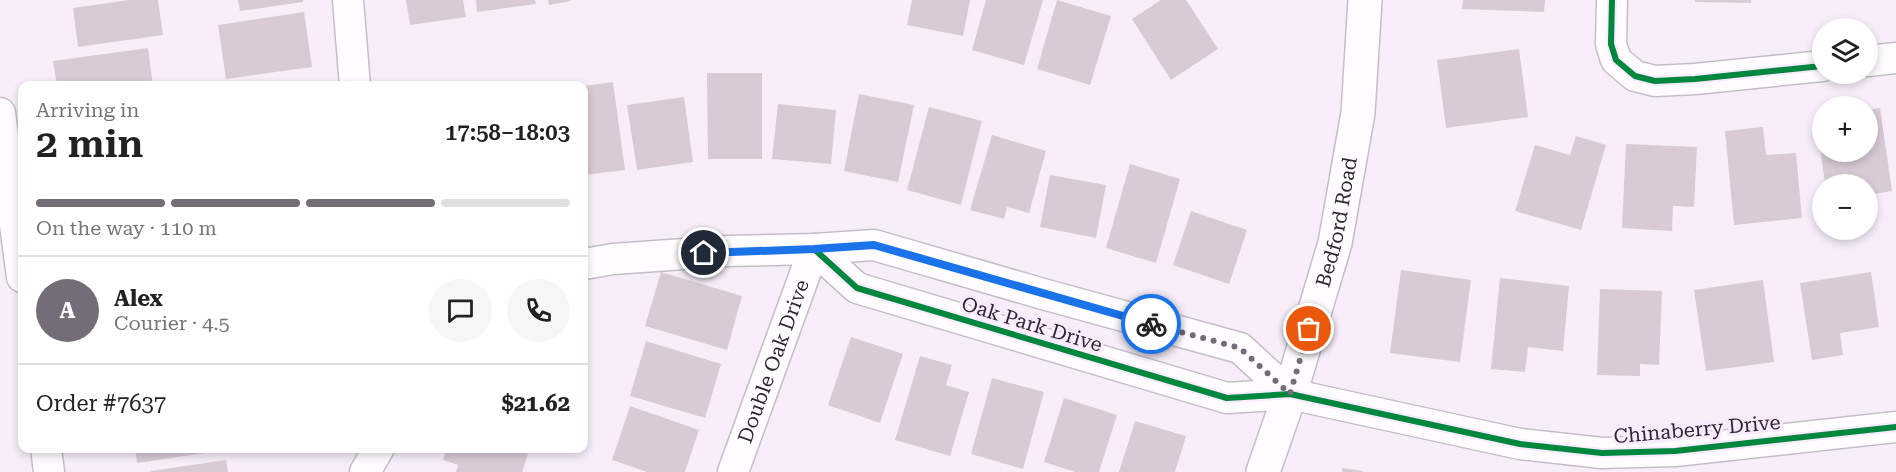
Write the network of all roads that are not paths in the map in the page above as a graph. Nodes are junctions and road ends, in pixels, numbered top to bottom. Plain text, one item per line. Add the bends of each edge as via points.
1 (348, 0) edge
2 (1365, 0) edge
3 (1612, 0) edge
4 (1896, 58) edge
5 (1878, 60) edge
6 (1812, 67) edge
7 (355, 81) edge
8 (1, 132) edge
9 (18, 249) edge
10 (814, 249) junction
11 (588, 263) edge
12 (1043, 294) junction
13 (1031, 341) junction
14 (1290, 394) junction
15 (1896, 427) edge
16 (47, 453) edge
17 (377, 453) edge
18 (49, 472) edge
19 (365, 472) edge
20 (734, 472) edge
21 (1263, 472) edge

1 - 7 street
2 - 14 main road, Bedford Road via 1358,113 1335,243
3 - 6 street via 1611,45 1616,60 1635,76 1655,81 1695,80
4 - 5 street
8 - 9 street
10 - 11 street, Oak Park Drive via 727,251
10 - 12 street, Oak Park Drive via 874,245
10 - 13 street, Oak Park Drive via 857,288
10 - 20 street, Double Oak Drive
12 - 13 street
12 - 14 street, Oak Park Drive via 1240,348
13 - 14 street, Oak Park Drive via 1227,398
14 - 15 street, Chinaberry Drive via 1520,444 1602,453 1676,451
14 - 21 main road, Bedford Road
16 - 18 street
17 - 19 street

